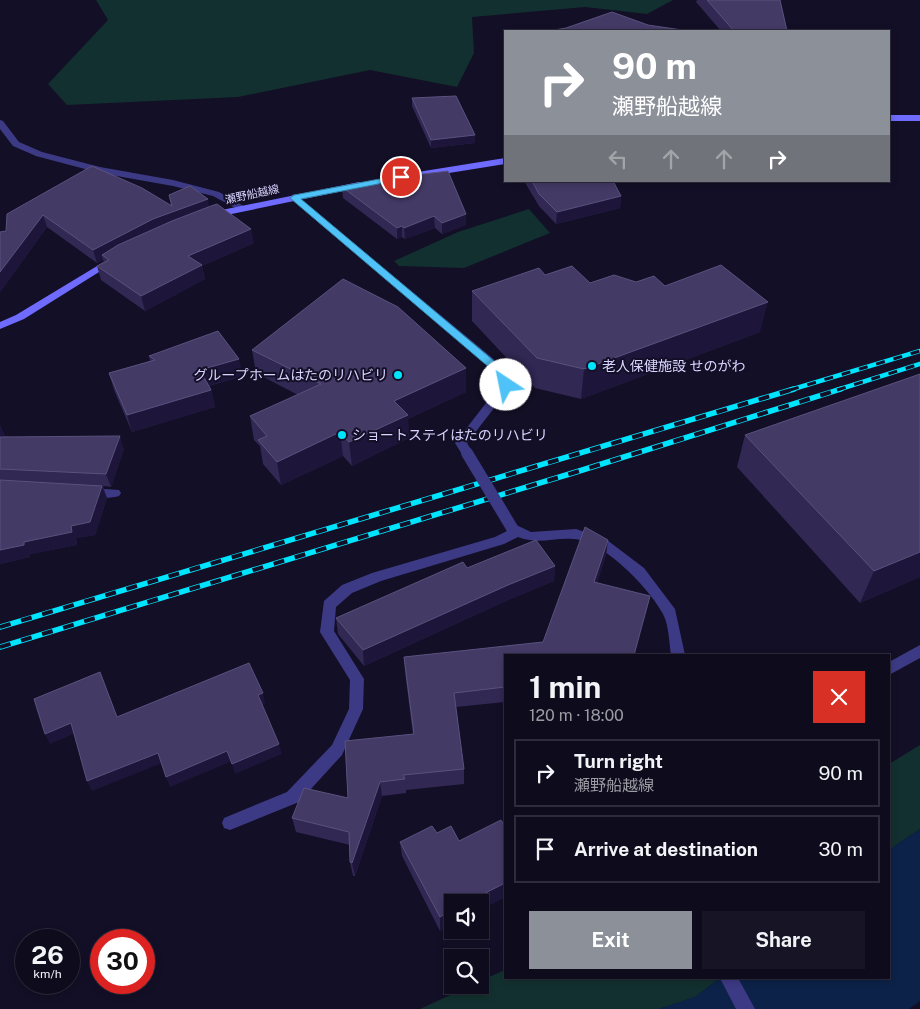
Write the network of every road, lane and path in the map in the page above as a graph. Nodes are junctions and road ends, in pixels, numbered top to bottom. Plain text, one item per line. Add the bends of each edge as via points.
1 (890, 118) edge
2 (920, 118) edge
3 (0, 123) edge
4 (504, 161) edge
5 (294, 198) junction
6 (242, 208) junction
7 (203, 219) edge
8 (118, 256) edge
9 (0, 326) edge
10 (76, 491) edge
11 (115, 493) dead end
12 (515, 530) junction
13 (920, 651) edge
14 (678, 654) edge
15 (890, 668) edge
16 (230, 823) dead end
17 (730, 979) edge
18 (746, 1009) edge

1 - 2 main road
3 - 6 street via 16,144 38,154 216,194
4 - 5 main road, 瀬野船越線
5 - 6 main road, 瀬野船越線
5 - 12 street, bridge via 503,373 506,385 461,444
6 - 7 main road, 瀬野船越線
8 - 9 main road
10 - 11 street
12 - 14 street via 531,537 576,534 610,549 639,572 670,613
12 - 16 street via 499,541 354,586 329,605 327,632 356,679 356,708 337,750 294,797
13 - 15 street
17 - 18 street

